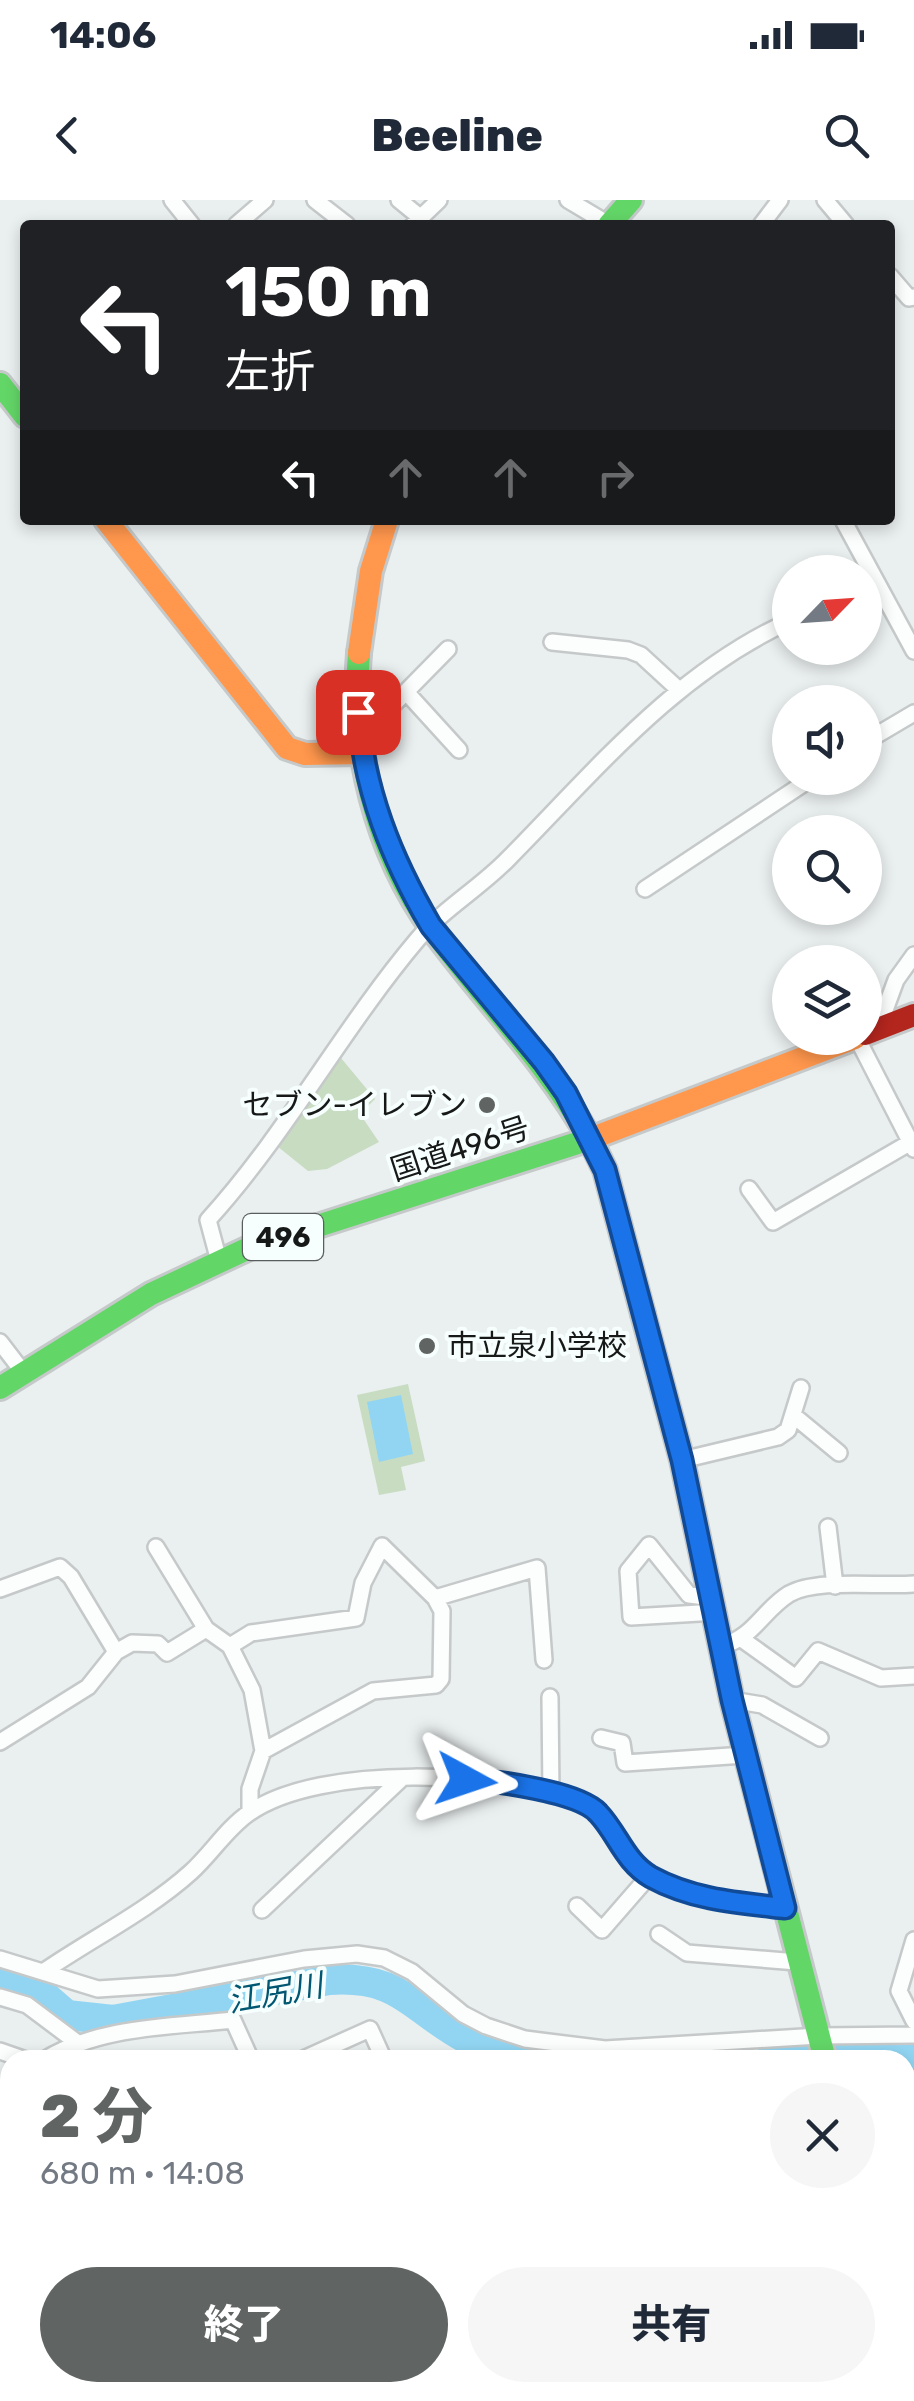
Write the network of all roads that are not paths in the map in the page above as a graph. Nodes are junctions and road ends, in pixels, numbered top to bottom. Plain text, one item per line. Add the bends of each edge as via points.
1 (172, 200) edge
2 (265, 200) edge
3 (315, 200) edge
4 (400, 200) edge
5 (439, 200) edge
6 (568, 200) edge
7 (631, 200) edge
8 (780, 200) edge
9 (825, 200) edge
10 (188, 220) edge
11 (242, 220) edge
12 (341, 220) edge
13 (416, 220) edge
14 (418, 220) edge
15 (601, 220) edge
16 (613, 220) edge
17 (765, 220) edge
18 (842, 220) edge
19 (895, 282) edge
20 (914, 296) edge
21 (0, 384) edge
22 (20, 410) edge
23 (110, 525) edge
24 (386, 525) edge
25 (844, 525) edge
26 (858, 555) edge
27 (882, 599) edge
28 (772, 629) edge
29 (552, 642) dead end
30 (448, 649) dead end
31 (914, 651) edge
32 (678, 689) junction
33 (408, 694) junction
34 (358, 712) junction
35 (914, 713) edge
36 (882, 732) edge
37 (459, 750) dead end
38 (361, 753) junction
39 (786, 795) edge
40 (645, 889) dead end
41 (431, 926) junction
42 (914, 956) edge
43 (882, 1004) edge
44 (914, 1015) edge
45 (882, 1027) edge
46 (809, 1055) edge
47 (873, 1055) edge
48 (590, 1139) junction
49 (912, 1146) edge
50 (750, 1189) dead end
51 (219, 1261) junction
52 (0, 1342) edge
53 (23, 1372) junction
54 (0, 1388) edge
55 (801, 1388) dead end
56 (793, 1415) junction
57 (839, 1453) dead end
58 (682, 1460) junction
59 (828, 1527) dead end
60 (156, 1547) dead end
61 (914, 1584) edge
62 (835, 1586) junction
63 (0, 1589) edge
64 (436, 1598) junction
65 (715, 1605) junction
66 (206, 1629) junction
67 (733, 1643) junction
68 (230, 1646) junction
69 (116, 1652) junction
70 (544, 1660) dead end
71 (914, 1676) edge
72 (550, 1697) dead end
73 (732, 1700) junction
74 (600, 1738) dead end
75 (820, 1738) dead end
76 (0, 1742) edge
77 (263, 1751) junction
78 (745, 1755) junction
79 (400, 1780) junction
80 (551, 1795) junction
81 (250, 1812) junction
82 (649, 1876) junction
83 (577, 1906) dead end
84 (785, 1908) junction
85 (262, 1910) dead end
86 (660, 1934) dead end
87 (914, 1940) edge
88 (0, 1959) edge
89 (797, 1962) junction
90 (46, 1970) junction
91 (0, 1997) edge
92 (914, 2021) edge
93 (914, 2034) edge
94 (818, 2036) junction
95 (75, 2041) junction
96 (60, 2050) edge
97 (246, 2050) edge
98 (323, 2050) edge
99 (379, 2050) edge
100 (822, 2050) edge

1 - 10 street
2 - 11 street
3 - 12 street
4 - 13 street
5 - 14 street
6 - 15 street
7 - 16 main road
8 - 17 street
9 - 18 street
19 - 20 street
21 - 22 main road
23 - 38 main road via 286,748
24 - 34 main road, 国道496号 via 362,608
25 - 26 street
27 - 31 street
28 - 32 street
29 - 32 street via 628,650
30 - 33 street
32 - 41 street via 504,863
33 - 34 street via 390,708
33 - 37 street
34 - 38 main road, 国道496号
35 - 36 street
38 - 41 main road, 国道496号 via 385,836
39 - 40 street
41 - 48 main road, 国道496号 via 544,1062
41 - 51 street via 248,1176 208,1220
42 - 43 street
44 - 45 main road
46 - 48 main road
47 - 49 street
48 - 51 main road, 国道496号 / 496
48 - 58 main road via 605,1170
49 - 50 street via 773,1222
51 - 53 main road, 国道496号 / 496 via 137,1300
52 - 53 street
53 - 54 main road, 国道496号 / 496
55 - 56 street
56 - 57 street
56 - 58 street via 778,1437
58 - 65 main road
59 - 62 street
60 - 66 street
61 - 62 street
62 - 67 street via 793,1592
63 - 69 street via 60,1566
64 - 68 street via 382,1546 363,1583 356,1618 250,1633
64 - 70 street via 537,1568
64 - 77 street via 442,1611 436,1685 373,1690
65 - 65 street via 631,1618 628,1571 649,1545 689,1595
65 - 67 main road
66 - 68 street
66 - 69 street via 167,1652 158,1644
67 - 71 street via 796,1678 818,1651 881,1678
67 - 73 main road
68 - 77 street via 252,1690
69 - 76 street via 88,1687
72 - 80 street
73 - 75 street via 762,1705
73 - 78 main road
74 - 78 street via 622,1743 625,1763
77 - 81 street
78 - 84 main road
79 - 80 street via 506,1780
79 - 81 street via 326,1782
79 - 85 street
80 - 82 street via 597,1812 624,1855
81 - 90 street via 190,1874
82 - 83 street via 602,1930
82 - 84 street via 698,1897
84 - 89 main road
86 - 89 street via 687,1953
87 - 92 street via 899,1991
88 - 90 street
89 - 94 main road
90 - 94 street via 98,1989 175,1984 357,1954 412,1972 486,2026 552,2044 605,2049
91 - 95 street via 27,2005
93 - 94 street
94 - 100 main road
95 - 96 street
95 - 97 street via 233,2020
98 - 99 street via 370,2029

